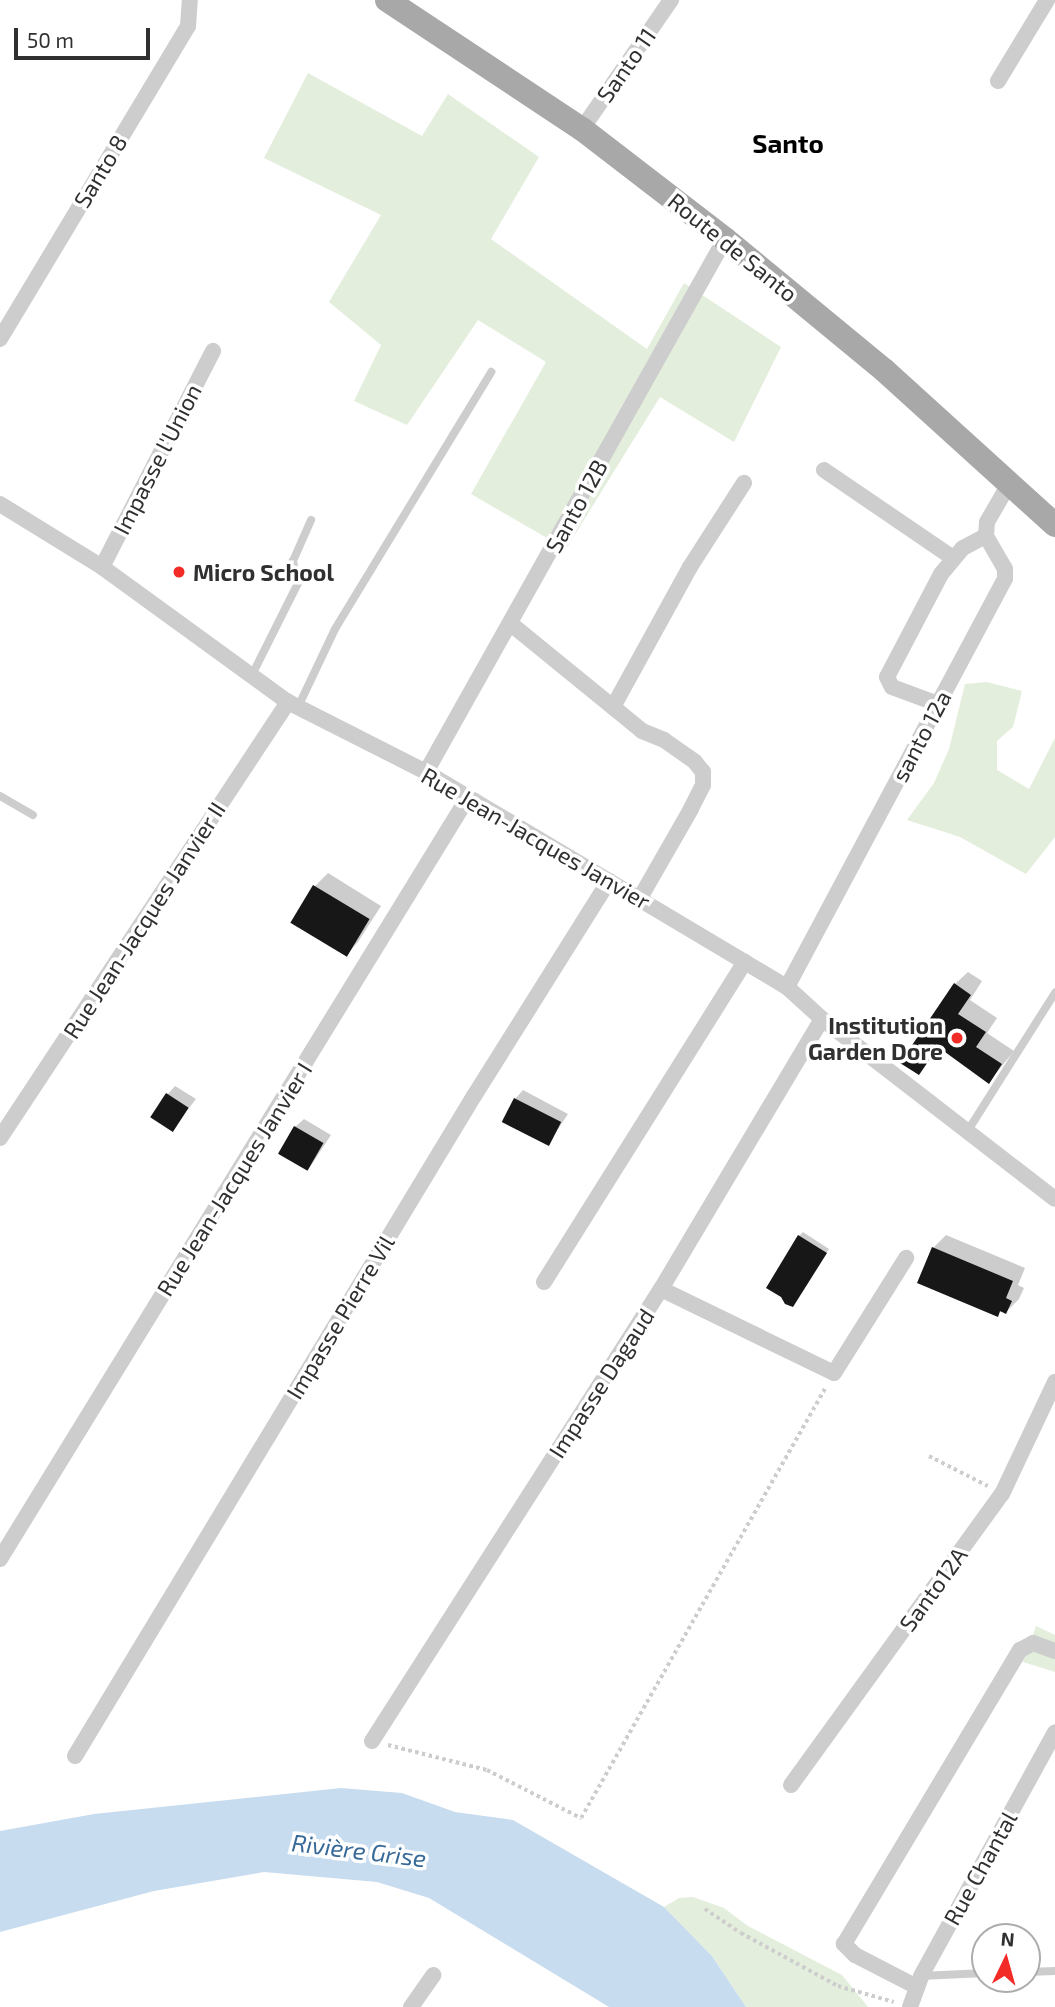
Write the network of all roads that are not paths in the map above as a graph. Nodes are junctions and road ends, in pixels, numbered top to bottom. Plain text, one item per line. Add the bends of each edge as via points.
1 (190, 0) edge
2 (387, 0) edge
3 (671, 0) edge
4 (1047, 0) edge
5 (998, 81) dead end
6 (582, 129) junction
7 (725, 239) junction
8 (0, 339) edge
9 (213, 351) dead end
10 (491, 372) dead end
11 (824, 470) dead end
12 (744, 483) dead end
13 (1009, 484) junction
14 (0, 503) edge
15 (311, 520) dead end
16 (1055, 525) edge
17 (986, 536) junction
18 (953, 558) junction
19 (102, 567) junction
20 (511, 624) junction
21 (252, 675) junction
22 (938, 704) junction
23 (293, 705) junction
24 (613, 707) junction
25 (426, 772) junction
26 (0, 796) edge
27 (467, 799) junction
28 (33, 815) dead end
29 (609, 881) junction
30 (639, 898) junction
31 (745, 962) junction
32 (787, 987) junction
33 (1055, 993) edge
34 (822, 1019) junction
35 (967, 1132) junction
36 (0, 1138) edge
37 (1055, 1199) edge
38 (906, 1258) dead end
39 (544, 1282) dead end
40 (662, 1289) junction
41 (1055, 1382) edge
42 (0, 1559) edge
43 (1055, 1651) edge
44 (1055, 1732) edge
45 (372, 1741) road end
46 (75, 1756) dead end
47 (791, 1785) dead end
48 (433, 1975) dead end
49 (971, 1975) edge
50 (919, 1981) junction
51 (904, 2005) edge
52 (411, 2007) edge

1 - 8 street, Santo 8 via 188,26
2 - 6 main road, Route de Santo
3 - 6 street, Santo 11
4 - 5 street
6 - 7 main road, Route de Santo
7 - 13 main road, Route de Santo via 884,370
7 - 20 street, Santo 12B
9 - 19 street, Impasse l'Union
10 - 23 lane
11 - 18 street
12 - 24 street via 690,567
13 - 16 main road, Route de Santo
13 - 17 street via 987,522
14 - 19 street, Rue Jean-Jacques Janvier
15 - 21 lane via 293,561 298,583
17 - 18 street
17 - 22 street, santo 12a via 1005,569 1005,578
18 - 22 street via 887,677 892,687
19 - 21 street, Rue Jean-Jacques Janvier
20 - 24 street
20 - 25 street, Santo 12B
21 - 23 street, Rue Jean-Jacques Janvier
22 - 32 street, santo 12a
23 - 25 street, Rue Jean-Jacques Janvier
23 - 36 street, Rue Jean-Jacques Janvier II
24 - 30 street via 642,731 685,754 703,772 703,785 691,809
25 - 27 street, Rue Jean-Jacques Janvier
26 - 28 lane
27 - 29 street, Rue Jean-Jacques Janvier
27 - 42 street, Rue Jean-Jacques Janvier I
29 - 30 street, Rue Jean-Jacques Janvier
29 - 46 street, Impasse Pierre Vil
30 - 31 street, Rue Jean-Jacques Janvier
31 - 32 street, Rue Jean-Jacques Janvier
31 - 39 street
32 - 34 street, Rue Jean-Jacques Janvier
33 - 35 lane
34 - 35 street, Rue Jean-Jacques Janvier
34 - 40 street, Impasse Dagaud
35 - 37 street, Rue Jean-Jacques Janvier
38 - 40 street via 834,1373
40 - 45 street, Impasse Dagaud
41 - 47 street, Santo12A via 1002,1494
43 - 50 street via 1033,1643 1020,1650 844,1944 855,1955
44 - 50 street, Rue Chantal
48 - 52 street
49 - 50 lane
50 - 51 street, Rue Chantal

